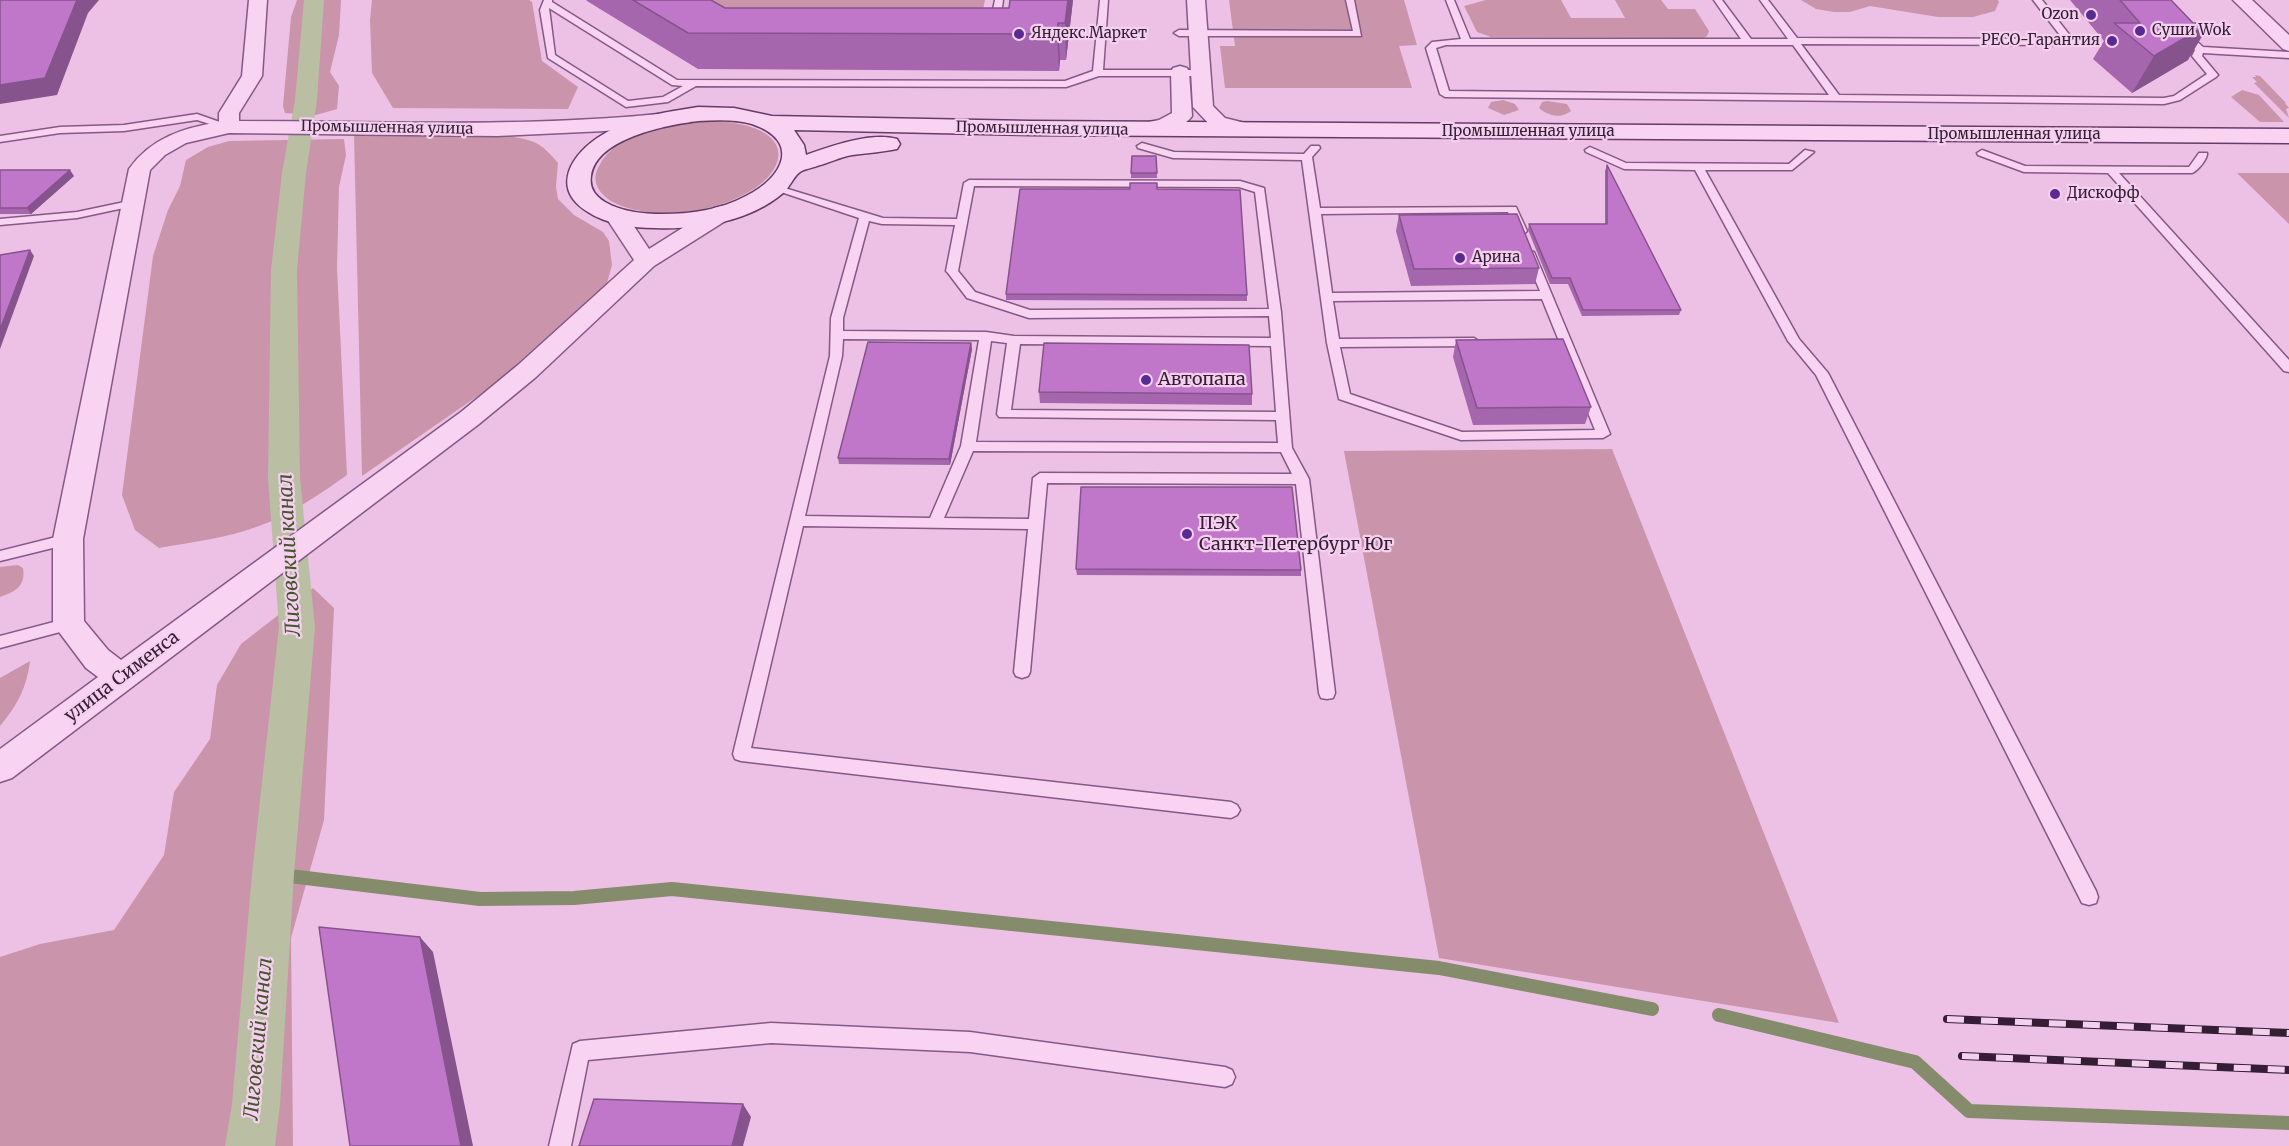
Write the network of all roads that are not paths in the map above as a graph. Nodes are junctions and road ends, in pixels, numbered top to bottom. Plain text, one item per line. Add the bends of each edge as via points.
1 (258, 0) edge
2 (999, 0) edge
3 (1104, 0) edge
4 (1196, 0) edge
5 (1350, 0) edge
6 (1450, 0) edge
7 (1718, 0) edge
8 (1764, 0) edge
9 (2037, 0) edge
10 (2242, 0) edge
11 (548, 2) edge
12 (1178, 11) dead end
13 (2177, 25) edge
14 (1189, 33) junction
15 (984, 34) edge
16 (1467, 42) junction
17 (1748, 42) junction
18 (1795, 42) junction
19 (2289, 45) edge
20 (2200, 50) junction
21 (2289, 55) edge
22 (1190, 72) junction
23 (1098, 73) junction
24 (693, 84) junction
25 (1836, 97) junction
26 (658, 120) junction
27 (768, 123) junction
28 (229, 127) junction
29 (546, 129) junction
30 (1250, 130) junction
31 (2289, 136) edge
32 (1141, 138) junction
33 (0, 139) edge
34 (1590, 150) junction
35 (1311, 152) junction
36 (1809, 152) junction
37 (1982, 153) junction
38 (2203, 155) junction
39 (2289, 156) edge
40 (585, 162) junction
41 (1698, 166) junction
42 (792, 167) junction
43 (1193, 170) junction
44 (2110, 170) junction
45 (774, 188) junction
46 (134, 203) junction
47 (1314, 211) junction
48 (722, 213) junction
49 (616, 216) junction
50 (865, 216) junction
51 (0, 222) edge
52 (962, 222) junction
53 (646, 261) junction
54 (1547, 295) junction
55 (1326, 297) junction
56 (1275, 312) junction
57 (837, 335) junction
58 (986, 336) junction
59 (1014, 340) junction
60 (1484, 341) edge
61 (1277, 342) junction
62 (1333, 343) junction
63 (2289, 368) edge
64 (1283, 416) junction
65 (968, 446) junction
66 (1285, 448) junction
67 (1302, 479) junction
68 (796, 521) junction
69 (935, 523) junction
70 (1035, 524) junction
71 (68, 539) junction
72 (0, 556) edge
73 (69, 624) junction
74 (0, 642) edge
75 (1022, 672) dead end
76 (121, 678) junction
77 (1327, 693) dead end
78 (0, 768) edge
79 (1231, 810) dead end
80 (2089, 897) dead end
81 (1225, 1077) dead end
82 (560, 1146) edge

1 - 28 street via 252,76 229,113
2 - 15 lane via 994,28
3 - 23 lane
4 - 14 street
5 - 14 lane via 1358,34
6 - 16 lane
7 - 17 lane
8 - 18 lane
9 - 18 lane via 2070,42
10 - 19 street
11 - 24 lane via 666,78
11 - 24 lane via 544,10 551,56 626,104 665,100
12 - 14 street
13 - 20 lane
14 - 22 street
16 - 17 lane
16 - 25 lane via 1434,44 1431,48 1445,94
17 - 18 lane
18 - 25 lane
20 - 21 lane
20 - 25 lane via 2197,56 2213,75 2172,100
22 - 23 lane
22 - 30 street via 1209,116
22 - 32 street via 1182,116
23 - 24 lane via 1066,84
26 - 27 street, Промышленная улица via 717,114
26 - 29 street, Промышленная улица
26 - 40 street, Промышленная улица via 606,142
27 - 32 street, Промышленная улица
27 - 42 street via 789,138 794,147
28 - 29 street, Промышленная улица
28 - 33 lane via 197,117
28 - 46 street, Промышленная улица via 177,138 153,152 140,169
29 - 40 street via 574,145
30 - 31 street, Промышленная улица
30 - 32 street, Промышленная улица
32 - 35 street, Промышленная улица
32 - 42 street, Промышленная улица via 879,144 847,149
32 - 43 lane
34 - 35 street, Промышленная улица
34 - 36 street, Промышленная улица
34 - 41 lane via 1624,166
35 - 43 lane
35 - 47 lane
36 - 37 street, Промышленная улица
36 - 41 lane via 1792,167
37 - 38 street, Промышленная улица
37 - 44 lane via 2024,169
38 - 39 street, Промышленная улица
38 - 44 lane via 2192,170
40 - 49 street via 578,183 582,193 601,210
41 - 80 lane via 1794,341 1822,373
42 - 45 street
43 - 52 lane via 969,183
43 - 56 lane via 1260,190
44 - 63 lane
45 - 48 street
45 - 50 lane
46 - 51 lane via 77,215
46 - 71 street, Промышленная улица
47 - 54 lane via 1512,209
47 - 55 lane
48 - 49 street via 656,222
48 - 53 street, улица Сименса
49 - 53 street
50 - 52 lane via 882,221
50 - 57 lane via 837,318
52 - 56 lane via 952,271 971,295 1029,314
53 - 76 street, улица Сименса via 527,371 361,501
54 - 55 lane
54 - 62 lane via 1559,340 1603,434 1461,436 1344,396
55 - 62 lane
56 - 61 lane
57 - 58 lane
57 - 68 lane via 836,356
58 - 59 lane
58 - 65 lane
59 - 61 lane
59 - 64 lane via 1004,414
60 - 62 lane
61 - 64 lane
64 - 66 lane
65 - 66 lane
65 - 69 lane
66 - 67 lane
67 - 70 lane via 1040,478
67 - 77 lane
68 - 69 lane
68 - 79 lane via 741,754
69 - 70 lane
70 - 75 lane
71 - 72 lane
71 - 73 street, Промышленная улица
73 - 74 lane
73 - 76 street via 97,659
76 - 78 street, улица Сименса
81 - 82 lane via 970,1042 771,1033 580,1051

